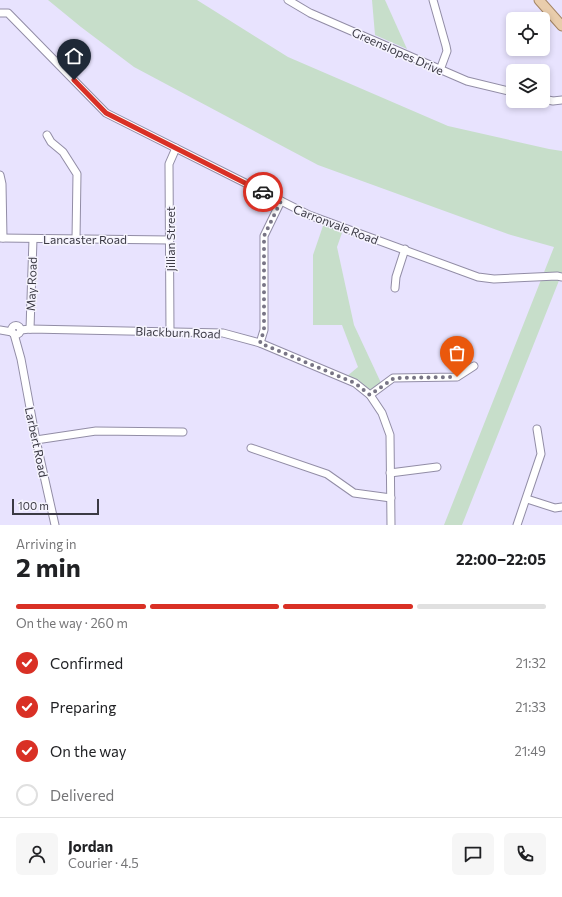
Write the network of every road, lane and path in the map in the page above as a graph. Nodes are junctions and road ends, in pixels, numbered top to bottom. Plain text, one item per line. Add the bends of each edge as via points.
1 (288, 0) edge
2 (433, 0) edge
3 (539, 0) edge
4 (0, 13) edge
5 (562, 26) edge
6 (440, 70) junction
7 (506, 90) edge
8 (550, 100) edge
9 (562, 100) edge
10 (47, 135) dead end
11 (176, 148) junction
12 (0, 174) edge
13 (281, 201) junction
14 (2, 238) edge
15 (33, 239) junction
16 (76, 239) junction
17 (170, 240) junction
18 (405, 249) junction
19 (562, 277) edge
20 (396, 288) dead end
21 (30, 328) junction
22 (0, 329) edge
23 (16, 330) junction
24 (170, 332) junction
25 (260, 343) junction
26 (474, 366) dead end
27 (370, 395) junction
28 (537, 429) dead end
29 (183, 432) dead end
30 (36, 440) junction
31 (251, 448) dead end
32 (437, 467) dead end
33 (390, 473) junction
34 (391, 498) junction
35 (527, 499) junction
36 (562, 507) edge
37 (55, 525) edge
38 (391, 525) edge
39 (517, 525) edge

1 - 6 street, Greenslopes Drive via 310,13
2 - 6 street via 447,51
3 - 5 main road
4 - 11 street, Carronvale Road via 8,13 106,113
6 - 7 street, Greenslopes Drive via 467,81
8 - 9 street
10 - 16 street via 68,158 77,174
11 - 13 street, Carronvale Road
11 - 17 street, Jillian Street via 169,164
12 - 14 street
13 - 18 street, Carronvale Road via 308,215
13 - 25 street via 264,236 264,330
14 - 15 street, Lancaster Road
15 - 16 street, Lancaster Road
15 - 21 street, May Road
16 - 17 street, Lancaster Road
17 - 24 street, Jillian Street
18 - 19 street, Carronvale Road via 478,277
18 - 20 street via 396,277
21 - 23 street, Blackburn Road
21 - 24 street, Blackburn Road
22 - 23 street, Blackburn Road
23 - 30 street, Larbert Road
24 - 25 street, Blackburn Road via 223,333
25 - 27 street, Blackburn Road via 355,383
26 - 27 street via 457,377 394,378
27 - 33 street, Blackburn Road via 382,413 390,435
28 - 35 street via 541,454
29 - 30 street via 96,431
30 - 37 street, Larbert Road
31 - 34 street via 327,474 354,493
32 - 33 street
33 - 34 street, Blackburn Road
34 - 38 street, Blackburn Road
35 - 36 street via 555,508
35 - 39 street

